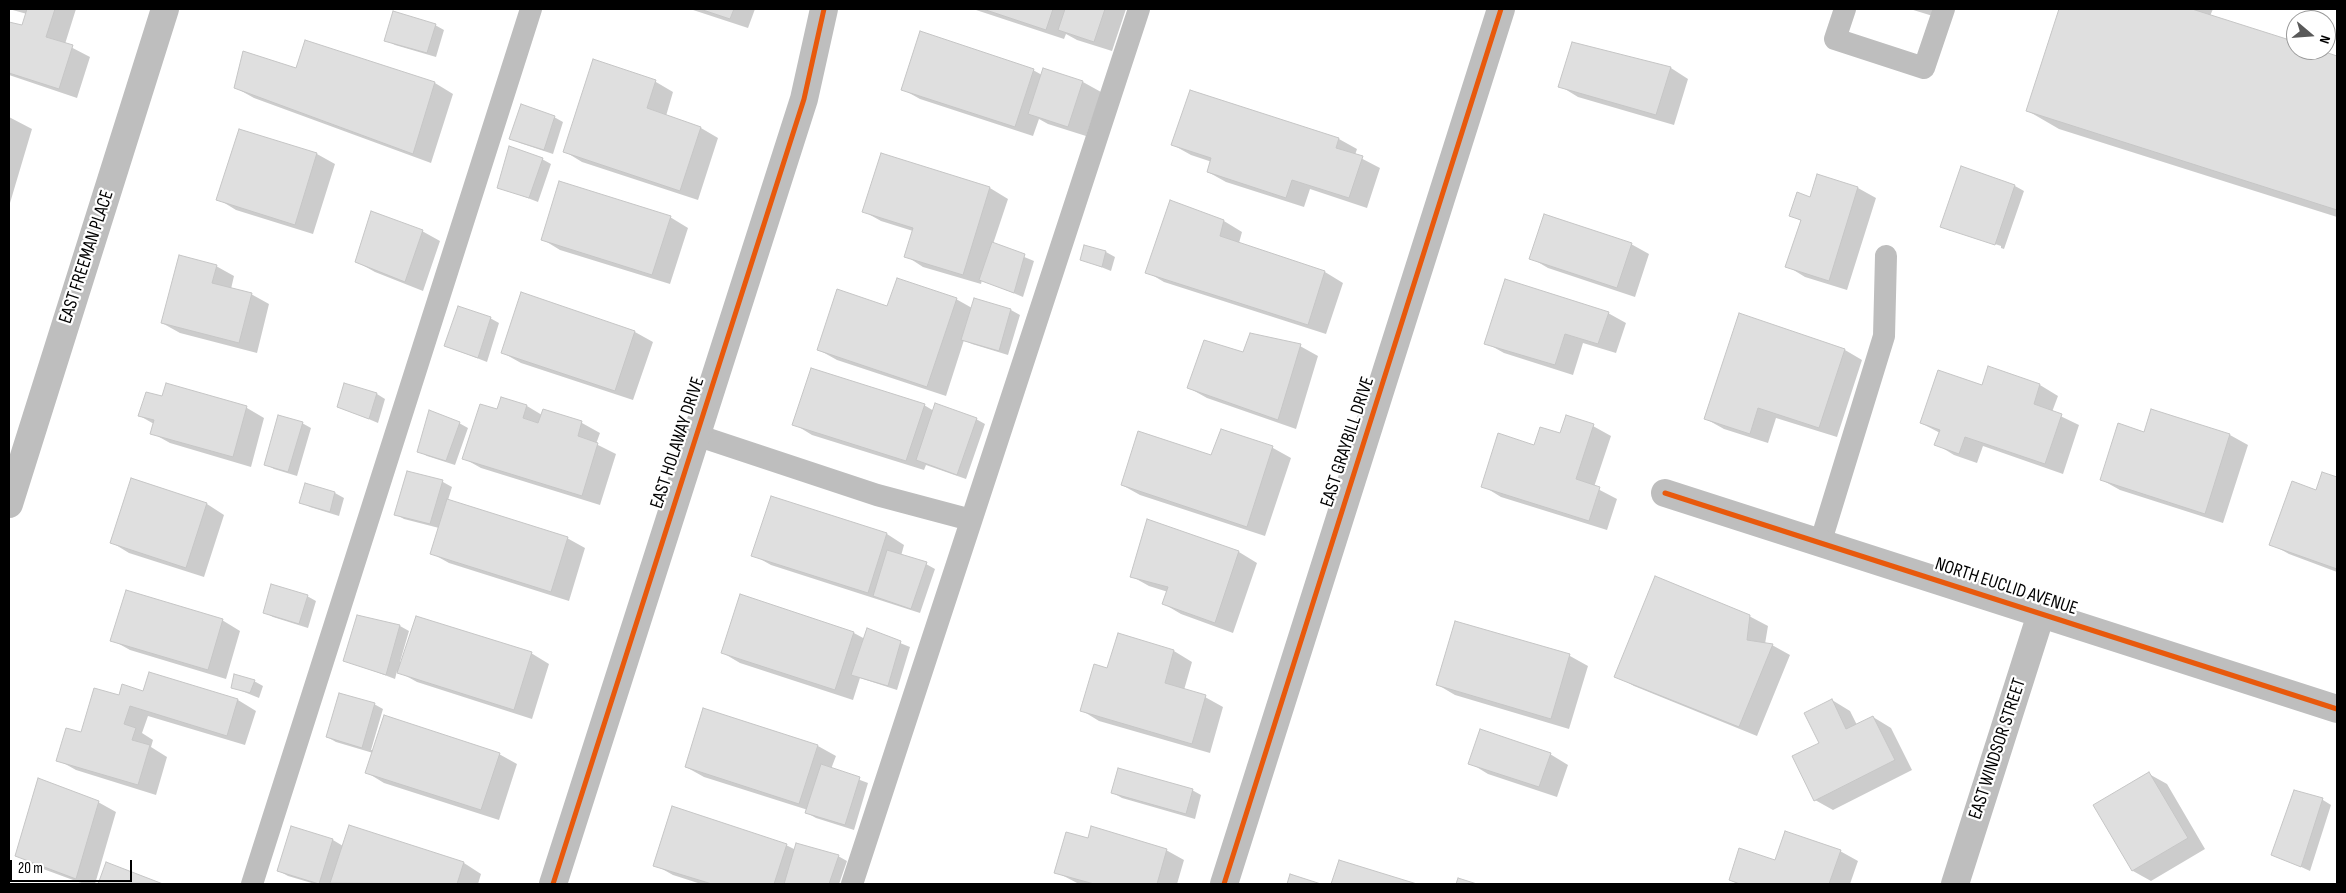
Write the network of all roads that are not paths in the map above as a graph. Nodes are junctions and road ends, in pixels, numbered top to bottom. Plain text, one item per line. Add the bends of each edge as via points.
1 (165, 9) edge
2 (531, 9) edge
3 (824, 9) edge
4 (1139, 9) edge
5 (1501, 9) edge
6 (1845, 9) edge
7 (1944, 9) edge
8 (1886, 256) dead end
9 (696, 435) junction
10 (1665, 493) dead end
11 (9, 504) edge
12 (971, 520) junction
13 (1820, 544) junction
14 (2041, 614) junction
15 (2337, 709) edge
16 (252, 884) edge
17 (553, 884) edge
18 (852, 884) edge
19 (1224, 884) edge
20 (1955, 884) edge

1 - 11 street, EAST FREEMAN PLACE
2 - 16 lane
3 - 9 street, EAST HOLAWAY DRIVE via 804,99
4 - 12 lane
5 - 19 street, EAST GRAYBILL DRIVE
6 - 7 lane via 1835,39 1924,68
8 - 13 lane via 1884,336
9 - 12 lane via 877,495
9 - 17 street, EAST HOLAWAY DRIVE
10 - 13 street, NORTH EUCLID AVENUE
12 - 18 lane
13 - 14 street, NORTH EUCLID AVENUE
14 - 15 street, NORTH EUCLID AVENUE
14 - 20 street, EAST WINDSOR STREET

